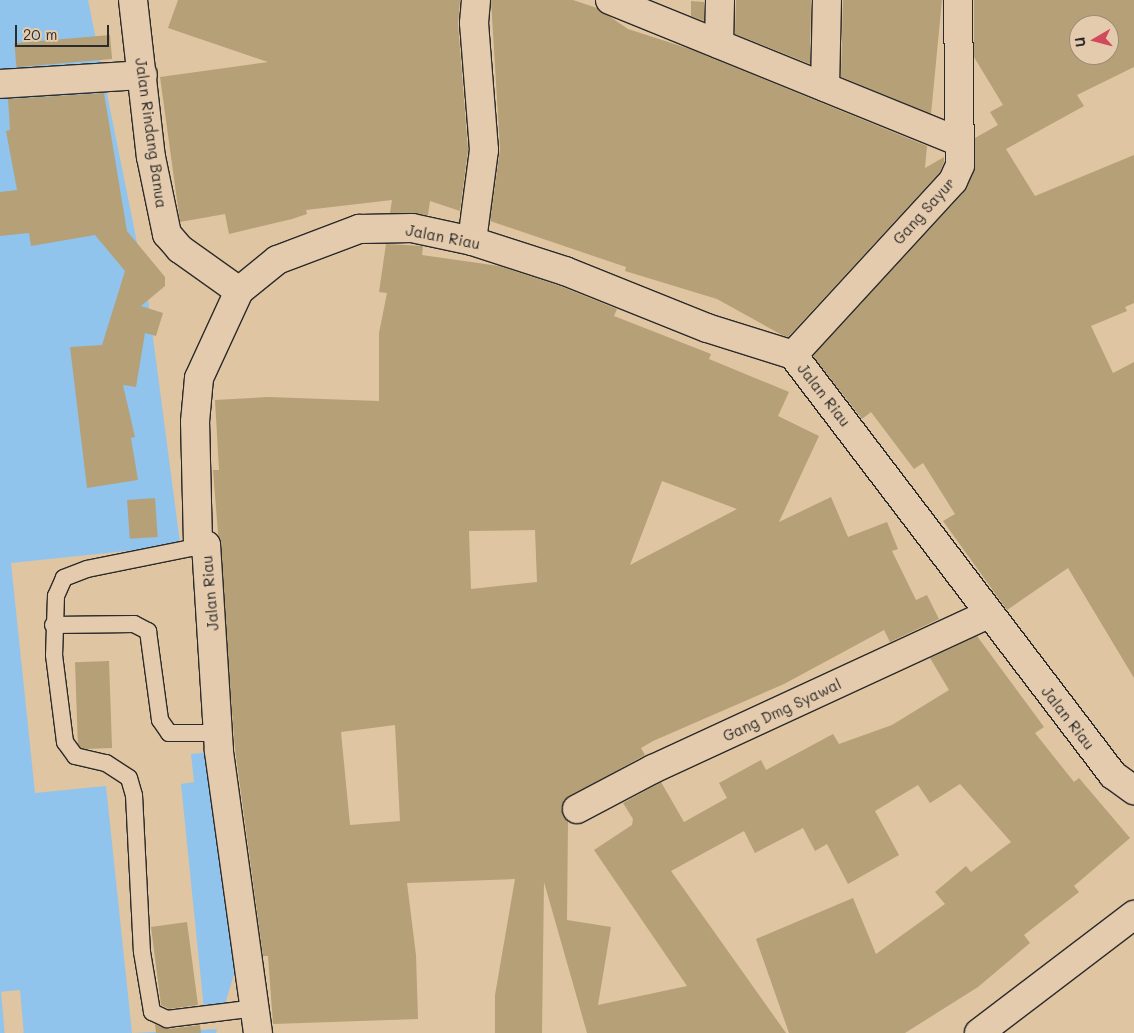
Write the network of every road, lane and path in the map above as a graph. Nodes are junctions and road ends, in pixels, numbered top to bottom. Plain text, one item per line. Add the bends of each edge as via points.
1 (133, 0) edge
2 (476, 0) edge
3 (610, 0) edge
4 (720, 0) edge
5 (827, 0) edge
6 (958, 0) edge
7 (666, 10) edge
8 (719, 44) junction
9 (143, 75) junction
10 (0, 84) edge
11 (825, 87) junction
12 (959, 142) junction
13 (472, 241) junction
14 (240, 290) junction
15 (793, 355) junction
16 (206, 545) junction
17 (988, 614) junction
18 (53, 624) junction
19 (219, 733) junction
20 (1134, 790) edge
21 (577, 810) dead end
22 (1134, 915) edge
23 (257, 1020) edge
24 (979, 1033) edge

1 - 9 street, Jalan Rindang Banua
2 - 13 street via 474,23 484,150
3 - 7 street
4 - 8 street
5 - 11 street
6 - 12 street, Gang Sayur
7 - 8 street
8 - 11 street
9 - 10 street
9 - 14 street, Jalan Rindang Banua via 151,157 167,234 180,249
11 - 12 street
12 - 15 street, Gang Sayur via 960,165 953,181
13 - 14 street, Jalan Riau via 412,228 359,229 277,260
13 - 15 street, Jalan Riau
14 - 16 street, Jalan Riau via 199,378 195,422 198,543
15 - 17 street, Jalan Riau
16 - 18 lane via 87,568 64,578 56,596
16 - 19 street, Jalan Riau
17 - 20 street, Jalan Riau via 1113,775
17 - 21 street, Gang Dmg Syawal via 653,769
18 - 19 lane via 134,624 148,631 160,720 169,733
18 - 23 lane via 65,742 75,756 106,762 129,778 134,795 142,952 152,1012 167,1019
19 - 23 street, Jalan Riau
22 - 24 street

